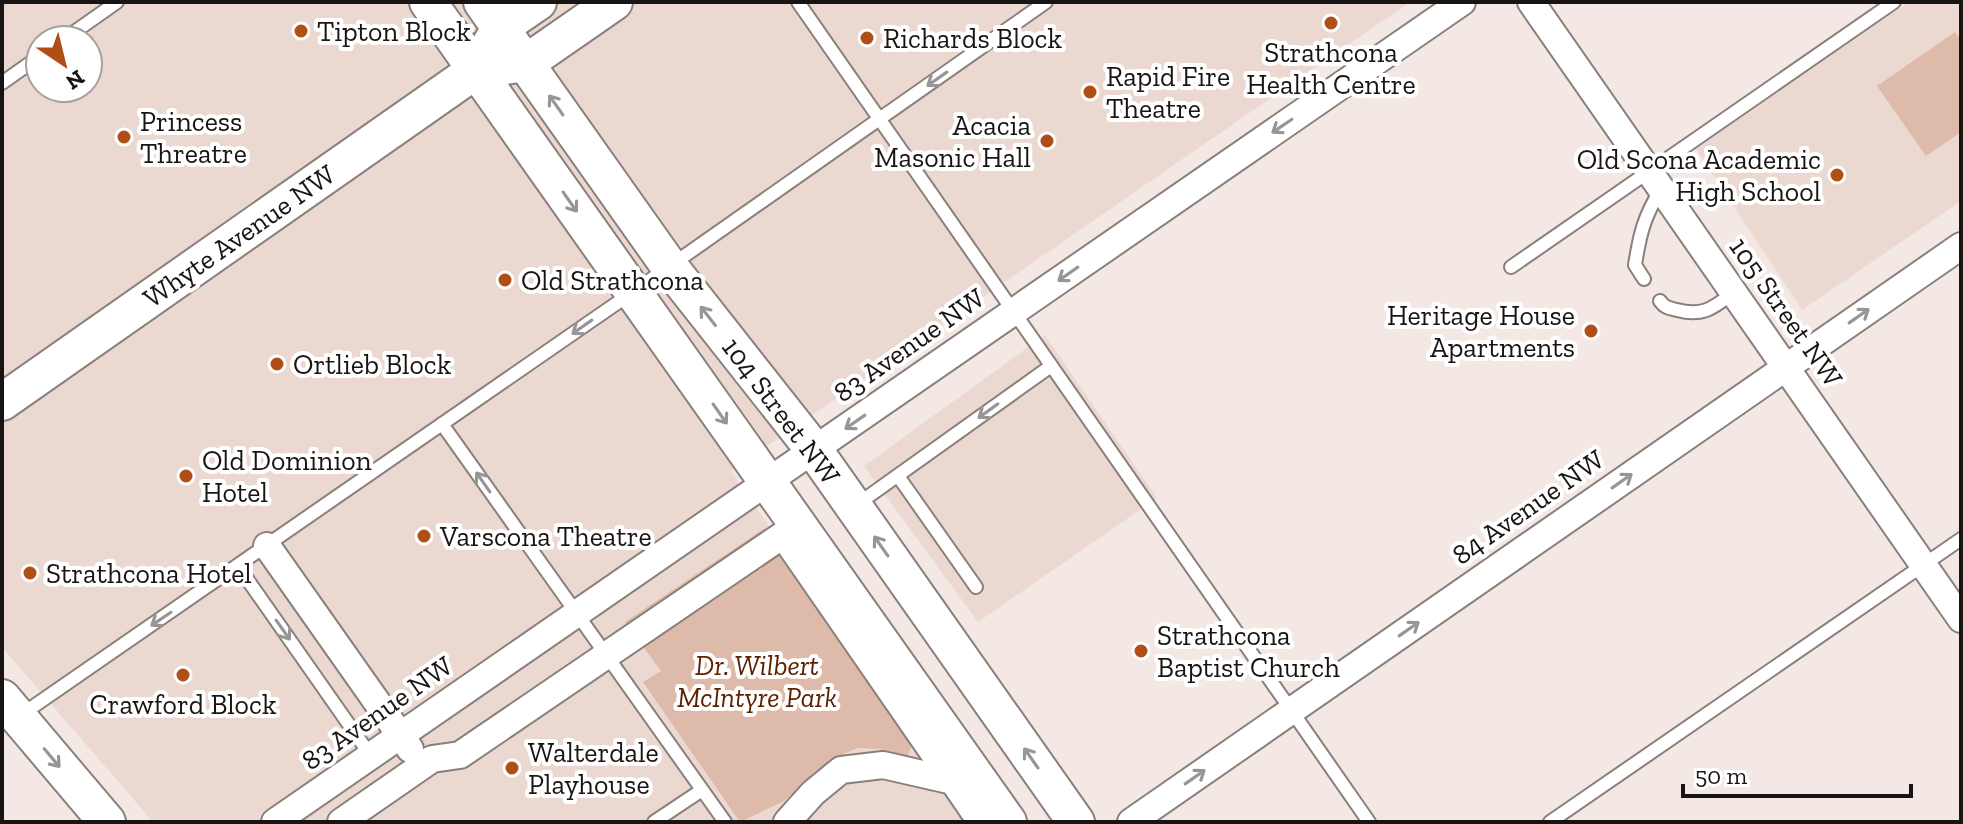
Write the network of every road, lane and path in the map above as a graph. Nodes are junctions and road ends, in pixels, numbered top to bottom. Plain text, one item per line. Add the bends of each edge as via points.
1 (117, 2) edge
2 (428, 2) edge
3 (538, 2) edge
4 (614, 2) edge
5 (798, 2) edge
6 (1046, 2) edge
7 (1462, 2) edge
8 (1531, 2) edge
9 (1894, 2) edge
10 (491, 15) edge
11 (86, 24) edge
12 (526, 63) junction
13 (24, 67) edge
14 (476, 70) junction
15 (2, 83) edge
16 (879, 119) junction
17 (1655, 180) junction
18 (1961, 246) edge
19 (669, 266) junction
20 (1511, 267) dead end
21 (1644, 279) dead end
22 (633, 292) junction
23 (1733, 293) junction
24 (1660, 301) dead end
25 (1013, 312) junction
26 (1051, 366) junction
27 (1785, 368) junction
28 (2, 402) edge
29 (442, 424) junction
30 (814, 450) junction
31 (898, 476) junction
32 (768, 481) junction
33 (854, 507) junction
34 (1961, 539) edge
35 (267, 546) junction
36 (238, 566) junction
37 (1923, 566) junction
38 (976, 587) dead end
39 (576, 614) junction
40 (1961, 619) edge
41 (605, 656) junction
42 (10, 708) edge
43 (1291, 710) junction
44 (400, 736) junction
45 (371, 756) junction
46 (421, 766) junction
47 (953, 781) junction
48 (702, 790) junction
49 (107, 822) edge
50 (275, 822) edge
51 (341, 822) edge
52 (654, 822) edge
53 (725, 822) edge
54 (787, 822) edge
55 (981, 822) edge
56 (1008, 822) edge
57 (1076, 822) edge
58 (1131, 822) edge
59 (1369, 822) edge
60 (1550, 822) edge

1 - 11 lane
2 - 14 main road, 104 Street NW
3 - 10 main road, Whyte Avenue NW
4 - 12 main road, Whyte Avenue NW
5 - 16 lane
6 -> 16 lane
7 -> 25 street, 83 Avenue NW
8 - 17 street, 105 Street NW
9 - 17 lane
10 - 12 main road, 104 Street NW
10 - 14 main road, Whyte Avenue NW
12 - 14 main road, Whyte Avenue NW
19 -> 12 main road, 104 Street NW
13 - 15 lane
14 -> 22 main road, 104 Street NW
14 - 28 main road, Whyte Avenue NW
16 - 19 lane
16 - 25 lane
17 - 20 lane
17 - 21 lane via 1635,265
17 - 23 street, 105 Street NW
27 -> 18 street, 84 Avenue NW
19 - 22 lane
30 -> 19 main road, 104 Street NW
22 -> 29 lane
22 -> 32 main road, 104 Street NW
23 - 24 lane via 1693,315
23 - 27 street, 105 Street NW
25 - 26 lane
25 -> 30 street, 83 Avenue NW
26 -> 31 lane
26 - 43 lane
27 - 37 street, 105 Street NW
43 -> 27 street, 84 Avenue NW
29 - 35 lane
39 -> 29 lane
30 - 32 street, 83 Avenue NW
30 - 33 main road, 104 Street NW
31 - 33 lane
31 - 38 lane
32 - 39 street, 83 Avenue NW
32 - 56 main road, 104 Street NW
57 -> 33 main road, 104 Street NW
34 - 37 lane
35 - 36 lane
35 - 44 street
36 -> 42 lane
36 -> 45 lane
37 - 40 street, 105 Street NW
37 - 60 lane
39 - 41 lane
39 - 44 street, 83 Avenue NW
41 - 46 street via 460,755
41 - 47 street via 783,535
41 - 48 lane
42 -> 49 main road
58 -> 43 street, 84 Avenue NW
43 - 59 lane
44 - 45 street, 83 Avenue NW
44 - 46 street
45 - 50 street, 83 Avenue NW
46 - 51 street
47 - 54 street via 883,765 841,770
47 - 55 street
48 - 52 lane
48 - 53 lane

